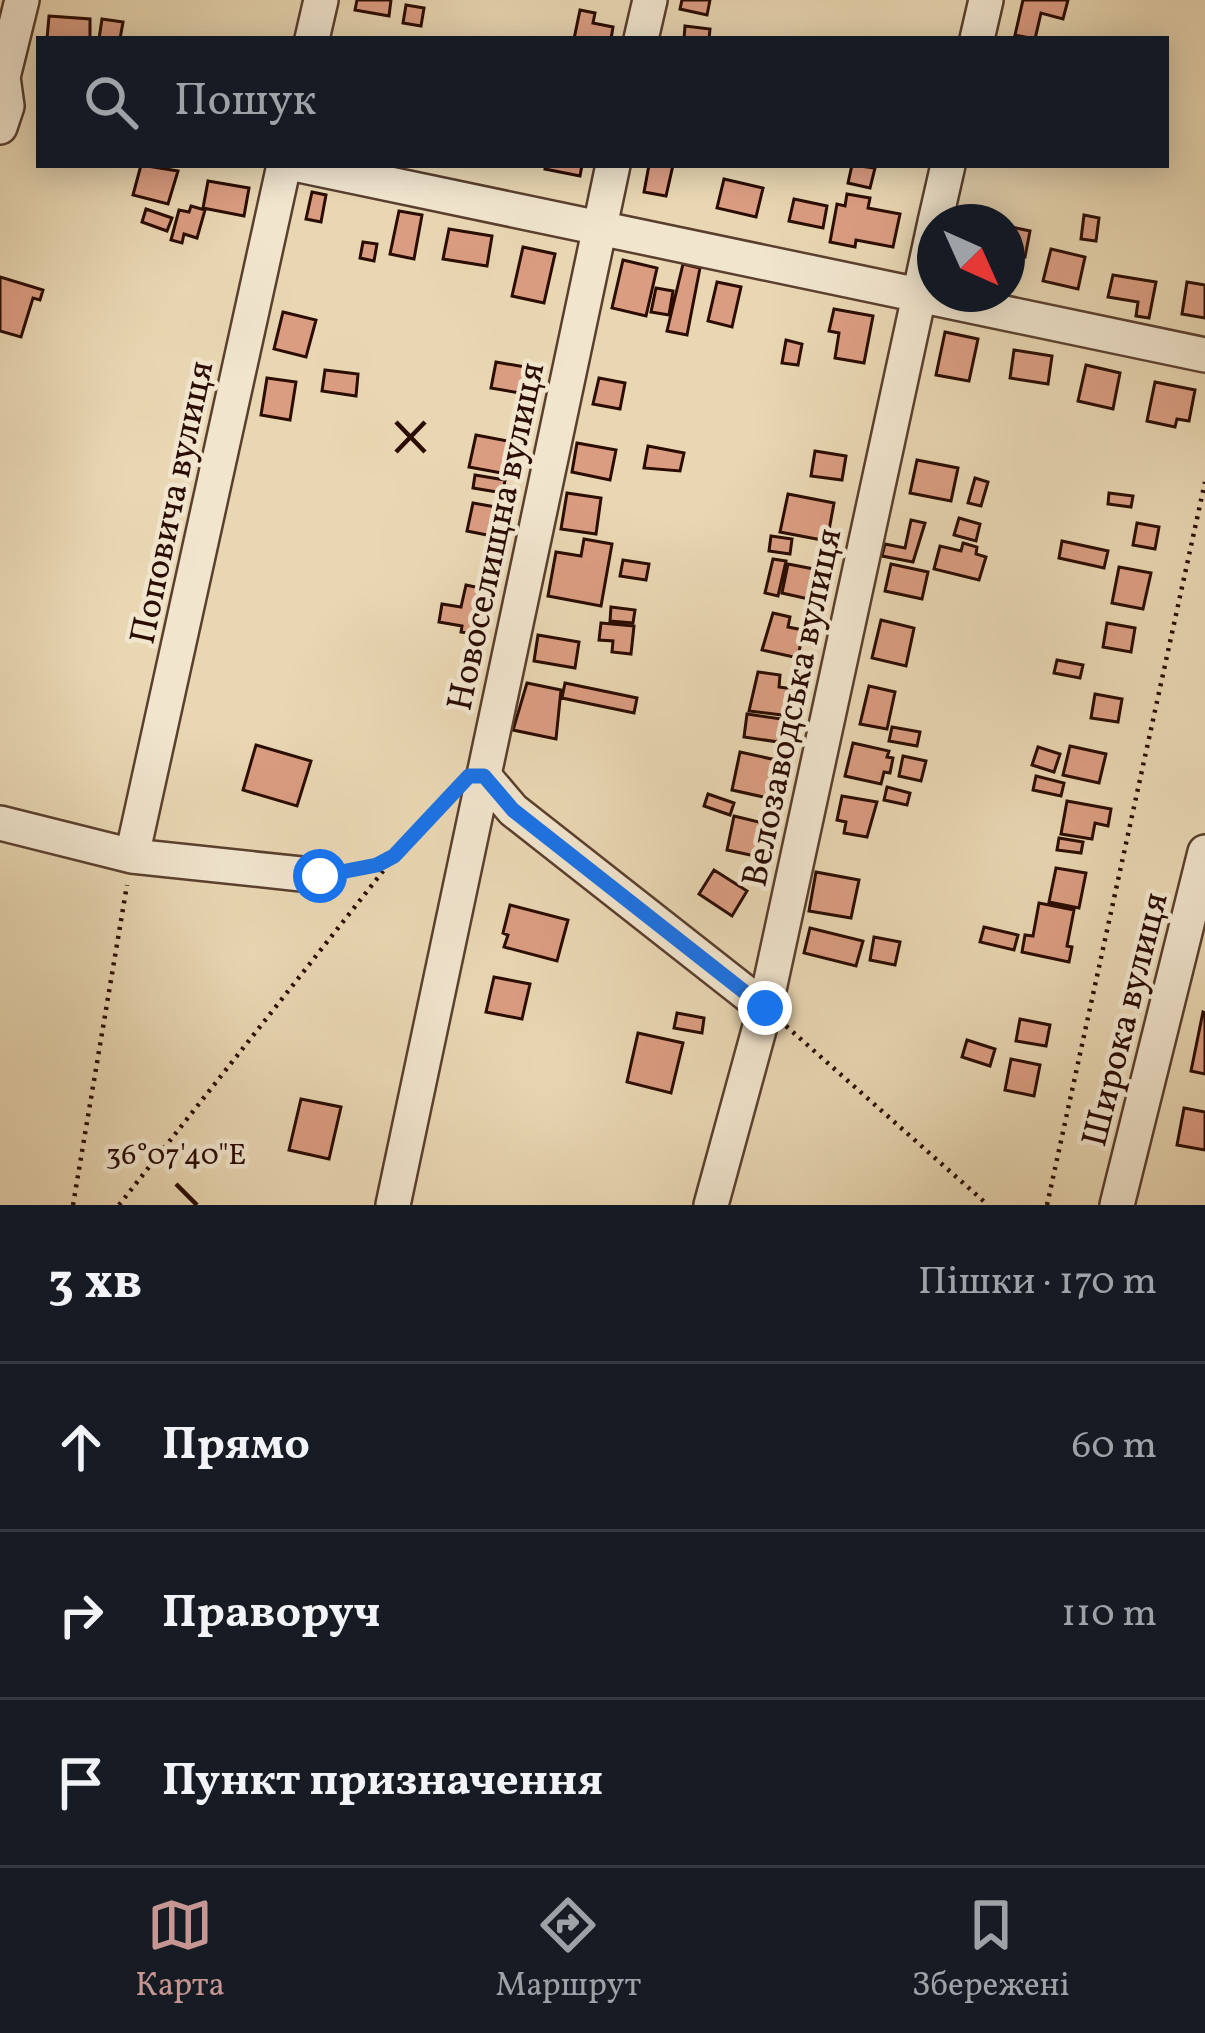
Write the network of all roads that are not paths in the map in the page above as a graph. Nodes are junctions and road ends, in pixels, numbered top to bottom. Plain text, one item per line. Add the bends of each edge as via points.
1 (22, 0) edge
2 (321, 0) edge
3 (650, 0) edge
4 (986, 0) edge
5 (313, 36) edge
6 (642, 36) edge
7 (978, 36) edge
8 (11, 112) edge
9 (283, 168) edge
10 (313, 168) edge
11 (612, 168) edge
12 (947, 168) edge
13 (939, 204) edge
14 (598, 227) junction
15 (917, 293) edge
16 (917, 302) edge
17 (1007, 312) edge
18 (1205, 355) edge
19 (484, 776) junction
20 (0, 823) edge
21 (1205, 852) edge
22 (132, 856) junction
23 (320, 876) road end
24 (765, 1008) junction
25 (393, 1205) edge
26 (711, 1205) edge
27 (1117, 1205) edge

1 - 8 street via 3,77
2 - 5 street
3 - 6 street
4 - 7 street
9 - 22 street, Поповича вулиця
10 - 14 street
11 - 14 street, Новоселищна вулиця
12 - 13 street, Велозаводська вулиця
14 - 15 street
14 - 19 street, Новоселищна вулиця
16 - 24 street, Велозаводська вулиця
17 - 18 street
19 - 24 street via 513,810
19 - 25 street, Новоселищна вулиця
20 - 22 street
21 - 27 street, Широка вулиця
22 - 23 street
24 - 26 street, Велозаводська вулиця

